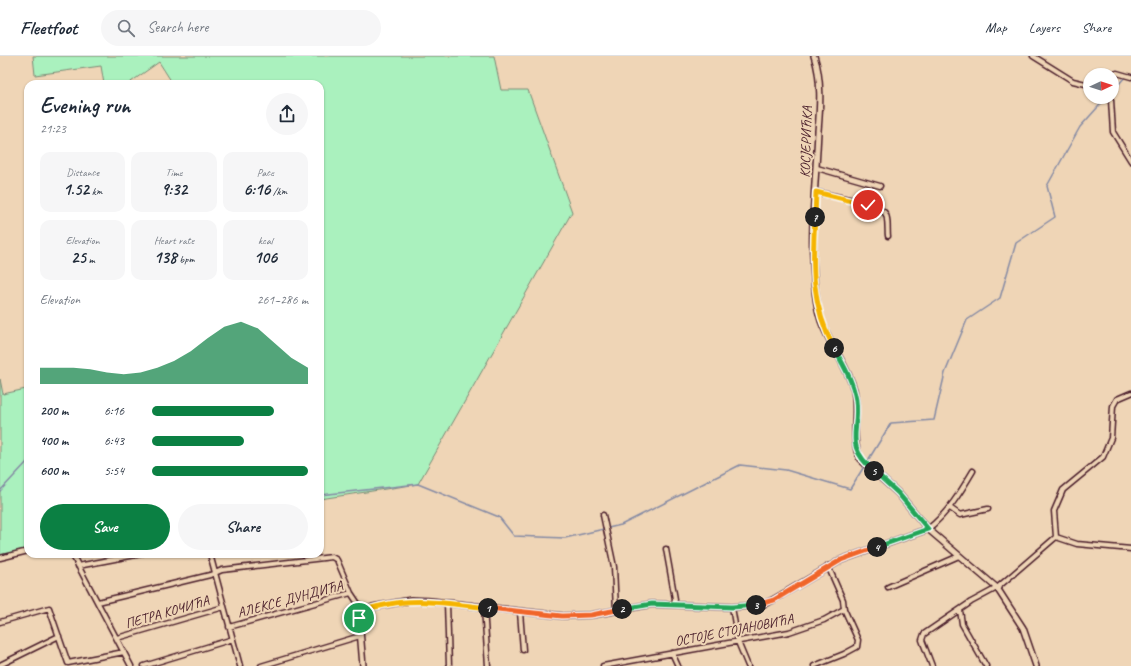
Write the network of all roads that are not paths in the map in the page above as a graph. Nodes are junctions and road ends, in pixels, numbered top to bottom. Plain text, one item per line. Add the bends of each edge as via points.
1 (814, 56) edge
2 (1033, 56) edge
3 (1119, 74) edge
4 (1131, 76) edge
5 (1083, 83) edge
6 (1110, 104) edge
7 (1131, 161) edge
8 (817, 168) junction
9 (880, 186) dead end
10 (816, 192) junction
11 (888, 236) dead end
12 (1131, 393) edge
13 (973, 471) dead end
14 (950, 508) junction
15 (988, 509) dead end
16 (603, 515) dead end
17 (928, 529) junction
18 (1056, 538) junction
19 (666, 549) dead end
20 (1131, 549) edge
21 (24, 552) edge
22 (959, 556) junction
23 (0, 558) edge
24 (74, 558) edge
25 (120, 558) edge
26 (211, 558) edge
27 (323, 558) edge
28 (324, 558) edge
29 (78, 566) junction
30 (828, 566) junction
31 (215, 573) junction
32 (888, 587) dead end
33 (997, 588) junction
34 (351, 593) junction
35 (98, 602) junction
36 (447, 603) junction
37 (674, 604) junction
38 (732, 607) junction
39 (224, 608) junction
40 (484, 608) junction
41 (844, 609) junction
42 (616, 610) junction
43 (960, 610) junction
44 (364, 611) junction
45 (520, 612) junction
46 (0, 622) edge
47 (229, 627) junction
48 (59, 636) junction
49 (360, 636) junction
50 (117, 638) junction
51 (233, 639) junction
52 (738, 642) junction
53 (523, 650) dead end
54 (124, 652) junction
55 (672, 653) junction
56 (0, 665) edge
57 (131, 666) edge
58 (144, 666) edge
59 (240, 666) edge
60 (261, 666) edge
61 (363, 666) edge
62 (449, 666) edge
63 (488, 666) edge
64 (603, 666) edge
65 (678, 666) edge
66 (748, 666) edge
67 (814, 666) edge
68 (932, 666) edge
69 (986, 666) edge
70 (1036, 666) edge

1 - 8 street, КОСЈЕРИЋКА via 820,104
2 - 5 street via 1073,81
3 - 4 street
6 - 7 street via 1113,132
8 - 9 street
8 - 10 street, КОСЈЕРИЋКА
10 - 11 street via 882,210 886,215
10 - 17 street, КОСЈЕРИЋКА via 814,277 818,307 824,329 849,376 853,389 856,446 860,459 898,493
12 - 18 street via 1117,399 1113,406 1111,438 1103,457 1063,490 1054,511
13 - 14 street
14 - 15 street via 960,515
14 - 17 street
16 - 42 street via 614,567
17 - 22 street, КОСЈЕРИЋКА
17 - 30 street
18 - 20 street via 1077,544
18 - 33 street
19 - 37 street
21 - 23 street
22 - 32 street
22 - 33 street, КОСЈЕРИЋКА
24 - 29 street
25 - 29 street
26 - 31 street
27 - 31 street via 225,569
28 - 34 street via 332,557 340,565
29 - 35 street
30 - 38 street via 765,603
30 - 41 street via 843,600
31 - 35 street
31 - 39 street
33 - 43 street
33 - 70 street, КОСЈЕРИЋКА via 1023,628
34 - 44 street, АЛЕКСЕ ДУНДИЋА
34 - 47 street, АЛЕКСЕ ДУНДИЋА
35 - 50 street
36 - 40 street
36 - 44 street via 401,601
36 - 62 street
37 - 38 street
37 - 42 street via 652,604
38 - 52 street
39 - 47 street
39 - 50 street, ПЕТРА КОЧИЋА
40 - 45 street
40 - 63 street
41 - 52 street, ОСТОЈЕ СТОЈАНОВИЋА via 789,632
41 - 67 street via 858,640 857,647
42 - 45 street via 591,615 562,616
43 - 68 street via 922,636
43 - 69 street via 962,624
44 - 49 street via 359,618
45 - 53 street
46 - 48 street via 50,608
47 - 51 street
48 - 54 street via 69,663
48 - 56 street
49 - 60 street
49 - 61 street
50 - 54 street
51 - 58 street
51 - 59 street
52 - 55 street, ОСТОЈЕ СТОЈАНОВИЋА
52 - 66 street
54 - 57 street
55 - 64 street, ОСТОЈЕ СТОЈАНОВИЋА
55 - 65 street

